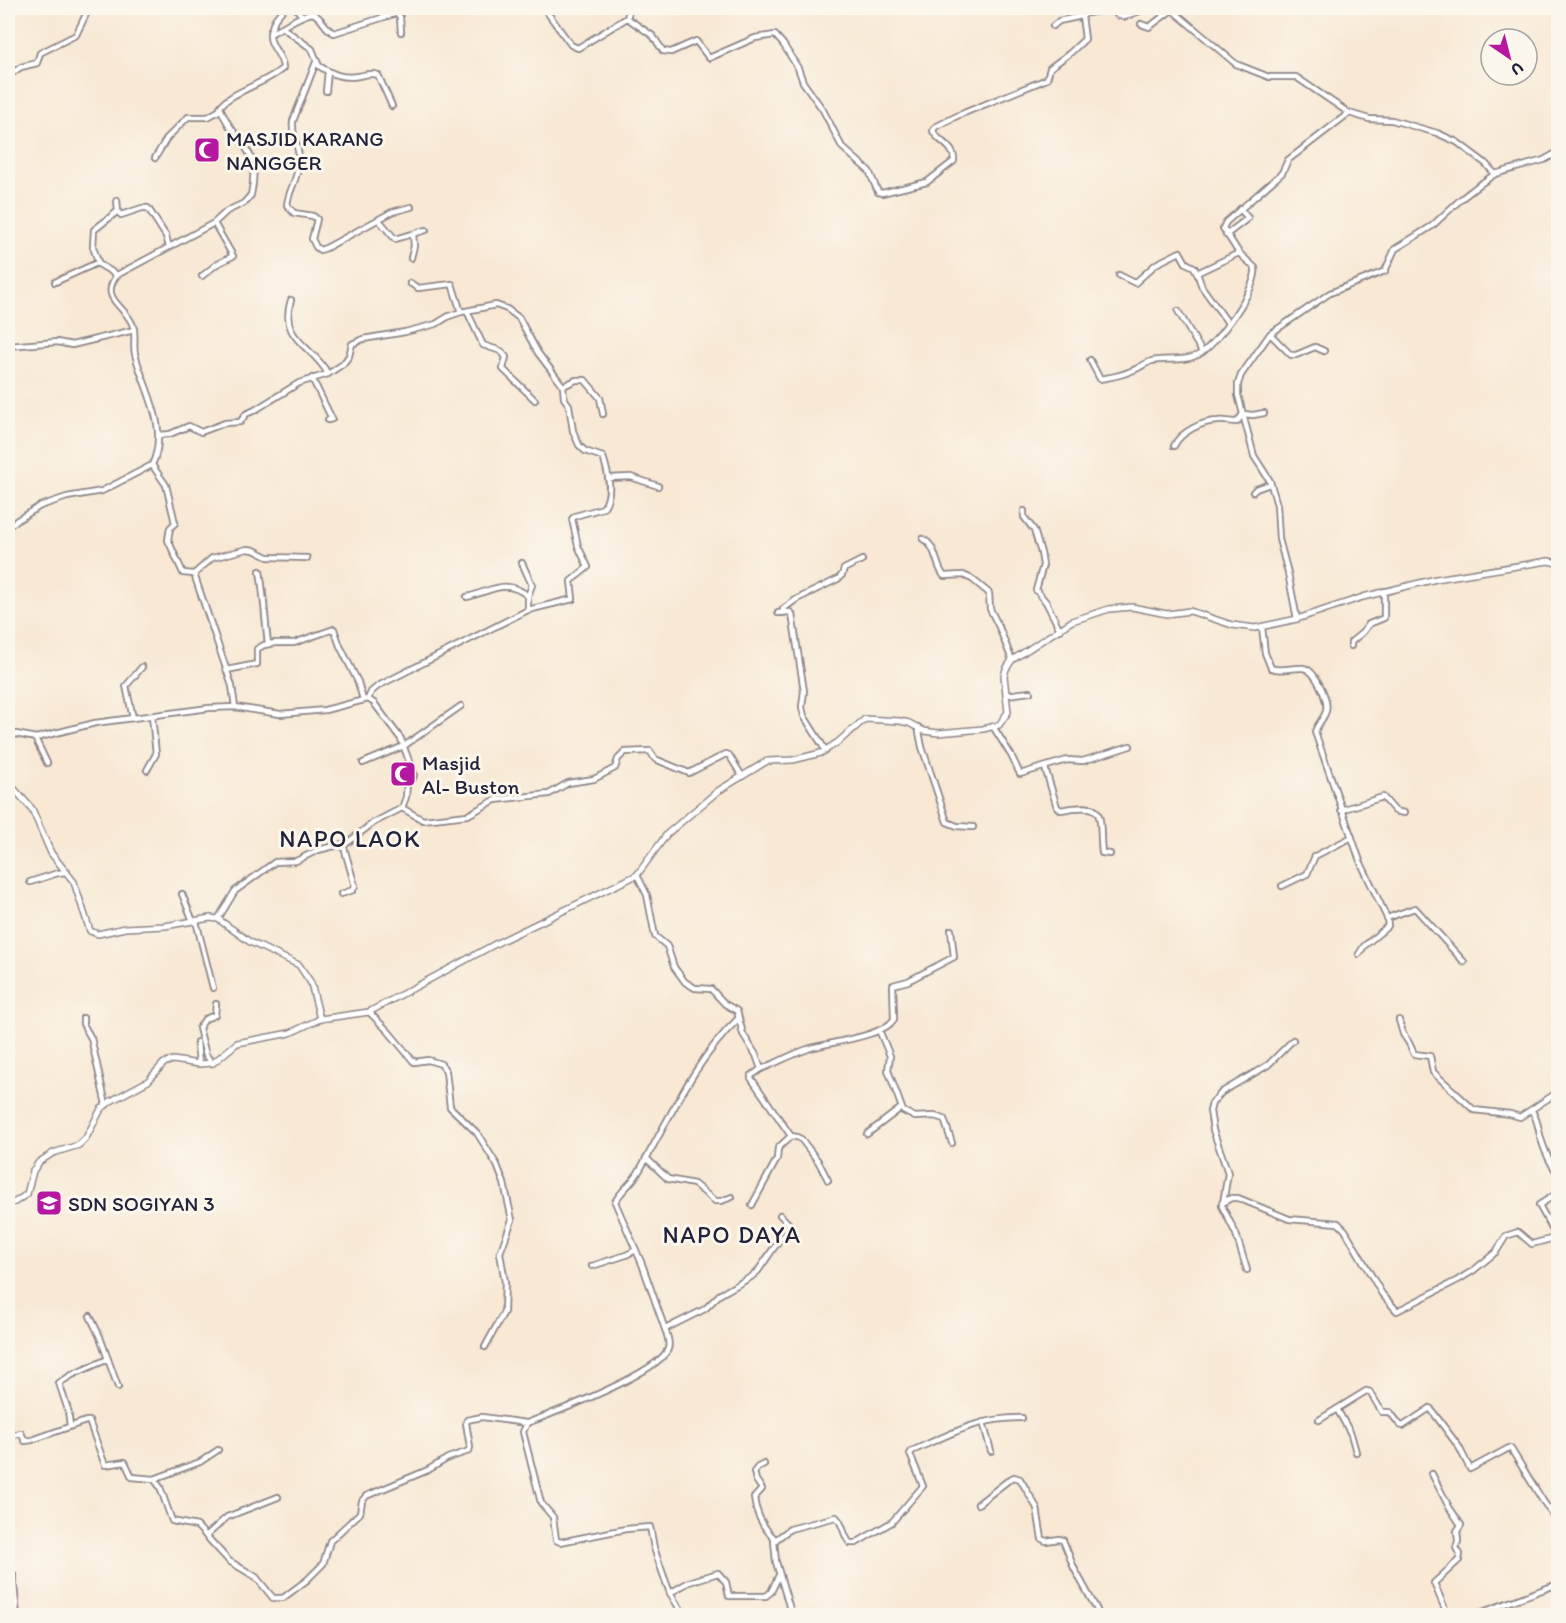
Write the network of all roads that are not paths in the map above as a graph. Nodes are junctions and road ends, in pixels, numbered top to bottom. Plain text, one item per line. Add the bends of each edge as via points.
1 (89, 8) edge
2 (284, 8) edge
3 (296, 8) edge
4 (544, 8) edge
5 (630, 8) edge
6 (1115, 8) edge
7 (1147, 8) edge
8 (1171, 8) edge
9 (302, 16) junction
10 (1082, 16) junction
11 (627, 18) junction
12 (1141, 24) dead end
13 (1053, 26) dead end
14 (283, 28) junction
15 (402, 32) dead end
16 (270, 33) junction
17 (316, 63) junction
18 (328, 71) junction
19 (8, 76) edge
20 (326, 91) dead end
21 (392, 106) dead end
22 (220, 110) junction
23 (1349, 112) junction
24 (1558, 152) edge
25 (155, 158) dead end
26 (1495, 174) junction
27 (117, 201) dead end
28 (411, 207) dead end
29 (1240, 209) junction
30 (118, 212) junction
31 (379, 220) junction
32 (214, 223) junction
33 (426, 230) dead end
34 (413, 234) junction
35 (1227, 235) junction
36 (169, 247) junction
37 (1239, 253) junction
38 (411, 258) dead end
39 (99, 264) junction
40 (1197, 273) junction
41 (117, 275) junction
42 (1119, 275) dead end
43 (202, 276) dead end
44 (55, 282) dead end
45 (410, 283) dead end
46 (291, 300) dead end
47 (464, 311) junction
48 (1178, 311) dead end
49 (1228, 323) junction
50 (134, 330) junction
51 (1270, 334) junction
52 (8, 346) edge
53 (1323, 351) dead end
54 (1202, 352) junction
55 (1090, 360) dead end
56 (327, 374) junction
57 (312, 378) junction
58 (563, 386) junction
59 (535, 400) dead end
60 (603, 414) dead end
61 (1243, 414) junction
62 (1264, 414) dead end
63 (328, 420) dead end
64 (159, 435) junction
65 (1174, 446) dead end
66 (152, 465) junction
67 (608, 478) junction
68 (1270, 484) junction
69 (658, 486) dead end
70 (1253, 492) dead end
71 (1024, 511) dead end
72 (8, 526) edge
73 (923, 539) dead end
74 (307, 558) dead end
75 (862, 560) dead end
76 (522, 563) dead end
77 (1558, 563) edge
78 (260, 571) dead end
79 (194, 574) junction
80 (1384, 591) junction
81 (528, 596) junction
82 (467, 597) dead end
83 (528, 610) junction
84 (1297, 619) junction
85 (1259, 628) junction
86 (1060, 630) junction
87 (268, 644) junction
88 (1351, 646) dead end
89 (1012, 660) junction
90 (142, 667) dead end
91 (227, 670) junction
92 (1030, 692) dead end
93 (1006, 694) junction
94 (365, 700) junction
95 (461, 706) dead end
96 (236, 707) junction
97 (152, 716) junction
98 (133, 718) junction
99 (918, 727) junction
100 (994, 728) junction
101 (8, 736) edge
102 (35, 738) junction
103 (404, 746) junction
104 (1130, 746) dead end
105 (826, 751) junction
106 (363, 762) dead end
107 (47, 763) dead end
108 (1045, 768) junction
109 (147, 770) dead end
110 (742, 776) junction
111 (8, 782) edge
112 (402, 808) junction
113 (1341, 810) junction
114 (1404, 813) dead end
115 (973, 827) dead end
116 (1352, 837) junction
117 (343, 844) junction
118 (1110, 854) dead end
119 (67, 872) junction
120 (637, 875) junction
121 (30, 882) dead end
122 (1282, 886) dead end
123 (182, 894) dead end
124 (341, 894) dead end
125 (1387, 918) junction
126 (218, 919) junction
127 (195, 921) junction
128 (951, 930) dead end
129 (1359, 954) dead end
130 (1464, 962) dead end
131 (213, 988) dead end
132 (216, 1004) dead end
133 (369, 1012) junction
134 (83, 1018) dead end
135 (320, 1019) junction
136 (738, 1019) junction
137 (1399, 1020) dead end
138 (879, 1030) junction
139 (1293, 1040) dead end
140 (197, 1041) dead end
141 (212, 1063) junction
142 (199, 1064) junction
143 (761, 1069) junction
144 (1558, 1092) edge
145 (105, 1105) junction
146 (901, 1108) junction
147 (1532, 1111) junction
148 (867, 1134) dead end
149 (791, 1137) junction
150 (952, 1143) dead end
151 (646, 1158) junction
152 (1558, 1174) edge
153 (828, 1180) dead end
154 (1558, 1193) edge
155 (732, 1197) dead end
156 (1222, 1203) junction
157 (8, 1204) edge
158 (752, 1205) dead end
159 (780, 1215) dead end
160 (1558, 1238) edge
161 (636, 1250) junction
162 (592, 1266) dead end
163 (1247, 1270) dead end
164 (90, 1316) dead end
165 (665, 1329) junction
166 (485, 1347) dead end
167 (108, 1359) junction
168 (118, 1387) dead end
169 (1337, 1409) junction
170 (1022, 1418) dead end
171 (1319, 1420) dead end
172 (983, 1422) junction
173 (526, 1424) junction
174 (70, 1426) junction
175 (8, 1437) edge
176 (218, 1450) dead end
177 (991, 1451) dead end
178 (1356, 1452) dead end
179 (764, 1464) dead end
180 (1432, 1474) dead end
181 (154, 1479) junction
182 (278, 1497) dead end
183 (978, 1504) dead end
184 (1558, 1522) edge
185 (206, 1536) junction
186 (776, 1540) junction
187 (8, 1570) edge
188 (780, 1575) junction
189 (1558, 1586) edge
190 (670, 1593) junction
191 (17, 1616) edge
192 (684, 1616) edge
193 (792, 1616) edge
194 (1095, 1616) edge
195 (1448, 1616) edge
196 (1472, 1616) edge

1 - 19 street via 75,35 40,53 37,63
2 - 16 street
3 - 9 street
4 - 11 street via 571,45 578,48
5 - 11 street
6 - 7 street via 1117,15 1123,17
6 - 10 street
8 - 12 street via 1149,27
8 - 23 street via 1236,64 1269,77 1296,77
9 - 14 street
9 - 15 street via 315,14 333,33 397,13
10 - 11 street via 1085,39 1050,68 1047,79 935,127 934,135 952,151 954,161 927,182 882,193 869,171 844,150 775,35 755,38 709,58 696,41 665,52 653,36
10 - 13 street
14 - 16 street
14 - 17 street via 312,49
16 - 22 street via 283,68 221,104
17 - 18 street
17 - 31 street via 293,121 299,167 287,205 294,213 317,219 312,239 320,250
18 - 20 street
18 - 21 street via 339,76 378,75
22 - 25 street via 208,117 188,117 166,138
22 - 32 street via 252,158 252,192 244,203
23 - 26 street via 1437,133 1457,142
23 - 29 street via 1287,160 1282,173
24 - 26 street
26 - 51 street via 1432,226 1395,249 1385,271 1330,293
27 - 30 street
28 - 31 street
29 - 35 street via 1224,224
29 - 35 street via 1248,218
30 - 36 street via 121,215 148,208
30 - 39 street via 94,230 93,247
31 - 34 street via 394,239
32 - 36 street
32 - 43 street via 233,256
33 - 34 street
34 - 38 street
35 - 37 street
36 - 41 street
37 - 40 street
37 - 49 street via 1256,274 1244,302
39 - 41 street
39 - 44 street
40 - 42 street via 1180,252 1156,264 1135,283
40 - 49 street via 1202,287
41 - 50 street via 111,293
45 - 47 street via 418,288 452,284
46 - 56 street via 286,313 292,331 322,363
47 - 56 street via 436,324 352,344 347,360
47 - 58 street via 496,305 519,318 538,353
47 - 59 street via 483,345 503,353 503,369
48 - 54 street
49 - 54 street
50 - 52 street via 72,345 57,342
50 - 64 street via 135,350
51 - 53 street via 1292,355 1315,347
51 - 61 street via 1241,375 1238,395
54 - 55 street via 1185,359 1151,362 1122,375 1100,379
56 - 57 street
57 - 63 street via 331,414 332,419
57 - 64 street via 249,412 240,422 201,432 189,426
58 - 60 street via 585,380 600,398
58 - 67 street via 576,439 585,451 602,455
61 - 62 street
61 - 65 street via 1237,422 1215,421 1188,431
61 - 68 street via 1254,456
64 - 66 street
66 - 72 street via 102,491 40,506
66 - 79 street via 166,485 175,522 170,528 169,544 183,573
67 - 69 street via 627,477
67 - 83 street via 606,504 572,519 588,567 571,580 573,599
68 - 70 street
68 - 84 street via 1279,511 1279,539
71 - 86 street via 1034,530 1043,565 1036,590
73 - 89 street via 931,544 944,576 963,575 989,593 990,609
74 - 79 street via 268,557 247,549 212,558
75 - 105 street via 780,613 792,614 804,716
76 - 81 street via 532,585
77 - 80 street via 1489,569
78 - 87 street
79 - 91 street
80 - 84 street
80 - 88 street via 1384,618 1369,624
81 - 82 street via 505,586
81 - 83 street
83 - 94 street via 378,686
84 - 85 street
85 - 86 street via 1232,626 1190,610 1167,614 1132,606 1072,621
85 - 113 street via 1271,668 1308,669 1323,694 1326,710 1316,732
86 - 89 street
87 - 91 street via 257,649 257,664
87 - 94 street via 294,642 335,629
89 - 93 street via 1004,672
90 - 98 street via 126,686
91 - 96 street
92 - 93 street
93 - 100 street via 1008,712
94 - 96 street via 324,710 280,714
94 - 103 street via 378,707
95 - 103 street
96 - 97 street
97 - 98 street
97 - 109 street via 156,754
98 - 102 street
99 - 100 street via 938,733
99 - 105 street via 868,718
99 - 115 street via 947,822
100 - 108 street via 1020,774
101 - 102 street
102 - 107 street
103 - 106 street
103 - 112 street via 414,776 407,783
104 - 108 street
105 - 110 street via 811,757 767,761
108 - 118 street via 1057,807 1093,808 1099,817 1102,853
110 - 112 street via 726,754 689,773 655,759 650,751 625,752 615,768 594,779 568,783 546,795 495,801 468,815 423,820
110 - 120 street via 667,834
111 - 119 street via 32,809 51,853
112 - 117 street
113 - 114 street via 1383,797 1395,811
113 - 116 street
116 - 122 street via 1315,856 1307,874
116 - 125 street via 1359,861
117 - 124 street via 355,886
117 - 126 street via 296,861 275,862 235,891
119 - 121 street
119 - 127 street via 94,934
120 - 133 street via 499,942
120 - 136 street via 647,895 655,936 667,946 680,977 695,988 711,989 718,999 737,1011
123 - 127 street
125 - 129 street via 1388,926
125 - 130 street via 1415,908
126 - 127 street
126 - 135 street via 250,942 300,965 311,983
127 - 131 street
128 - 138 street via 954,957 908,981 894,984 894,1022
132 - 141 street via 215,1015 205,1019 199,1028
133 - 135 street
133 - 166 street via 414,1062 428,1060 441,1064 446,1071 450,1107 477,1133 503,1179 512,1220 500,1253 504,1311
134 - 145 street
135 - 141 street via 290,1034 237,1043
136 - 143 street
136 - 151 street via 707,1053
137 - 147 street via 1414,1054 1430,1056 1433,1072 1474,1110 1520,1117
138 - 143 street via 807,1049
138 - 146 street via 890,1056 888,1070
139 - 156 street via 1268,1065 1222,1092 1212,1103 1213,1130 1228,1173
140 - 142 street
141 - 142 street
142 - 145 street via 166,1062 148,1081
143 - 149 street via 750,1078
144 - 147 street
145 - 157 street via 84,1141 44,1158 34,1169 27,1194
146 - 148 street
146 - 150 street via 915,1117 944,1119
147 - 152 street via 1547,1157
149 - 153 street via 801,1139
149 - 158 street via 778,1148 777,1159
151 - 155 street via 668,1179 694,1184 717,1201
151 - 161 street via 615,1202
154 - 160 street via 1539,1205
156 - 160 street via 1238,1198 1289,1219 1338,1222 1397,1311 1474,1270 1496,1252 1506,1236 1518,1232 1532,1244
156 - 163 street
159 - 165 street via 792,1229 780,1239 758,1271 719,1295 705,1309
161 - 162 street
161 - 165 street
164 - 167 street
165 - 173 street via 669,1347 657,1361 616,1386
167 - 168 street
167 - 174 street via 60,1382
169 - 171 street
169 - 178 street
169 - 184 street via 1370,1392 1382,1412 1390,1412 1403,1426 1430,1408 1470,1469 1511,1449
170 - 172 street
172 - 177 street
172 - 186 street via 912,1451 923,1486 892,1522 856,1543 847,1540 836,1517 794,1528
173 - 185 street via 482,1417 469,1419 469,1451 366,1496 360,1514 330,1540 323,1564 283,1599 273,1598 256,1577 229,1561
173 - 190 street via 523,1434 541,1503 553,1517 556,1540 650,1527
174 - 175 street via 32,1440 25,1441 21,1433
174 - 181 street via 89,1422 105,1465 125,1462 132,1477
176 - 181 street via 200,1462
179 - 186 street via 754,1472 762,1489 754,1498 755,1509
180 - 195 street via 1461,1525 1456,1548 1459,1560 1434,1583
181 - 185 street via 172,1521 193,1524
182 - 185 street via 227,1517
183 - 194 street via 1010,1479 1020,1479 1037,1508 1042,1539 1063,1540 1097,1610
186 - 188 street via 774,1554
187 - 191 street via 13,1574
188 - 190 street via 766,1596 730,1596 718,1573
188 - 193 street
189 - 196 street
190 - 192 street

